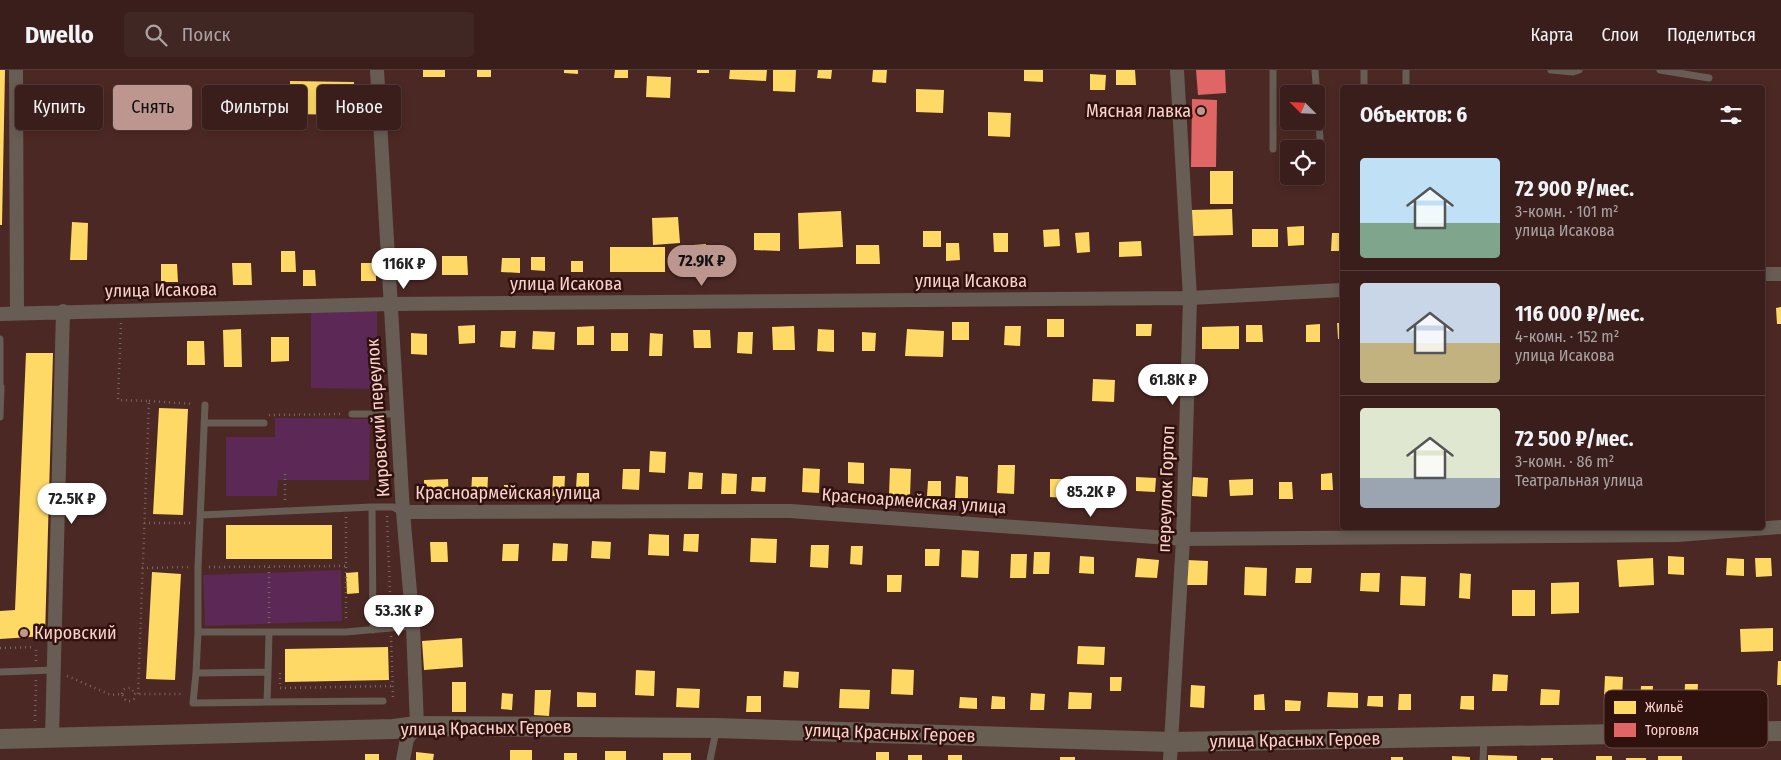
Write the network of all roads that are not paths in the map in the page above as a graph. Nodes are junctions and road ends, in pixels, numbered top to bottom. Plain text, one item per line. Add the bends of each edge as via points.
1 (16, 70) edge
2 (377, 70) edge
3 (1177, 70) edge
4 (1273, 70) edge
5 (1315, 70) edge
6 (1364, 70) edge
7 (1406, 70) edge
8 (1551, 70) edge
9 (1579, 70) edge
10 (1660, 70) edge
11 (1709, 78) dead end
12 (1364, 85) edge
13 (1406, 85) edge
14 (1319, 140) edge
15 (1273, 149) dead end
16 (1765, 274) edge
17 (1781, 274) edge
18 (1340, 290) edge
19 (1190, 298) junction
20 (390, 304) junction
21 (63, 311) junction
22 (17, 313) junction
23 (0, 314) edge
24 (0, 339) edge
25 (0, 387) edge
26 (205, 405) dead end
27 (352, 414) road end
28 (397, 414) junction
29 (0, 417) edge
30 (204, 423) junction
31 (264, 423) road end
32 (372, 508) junction
33 (403, 512) junction
34 (201, 515) junction
35 (1781, 527) edge
36 (1765, 528) edge
37 (1737, 530) edge
38 (1183, 539) junction
39 (413, 626) junction
40 (373, 630) junction
41 (198, 632) junction
42 (269, 633) junction
43 (54, 670) junction
44 (0, 672) edge
45 (268, 672) junction
46 (196, 673) junction
47 (383, 700) dead end
48 (267, 702) junction
49 (417, 726) junction
50 (716, 728) junction
51 (1768, 731) edge
52 (1781, 731) edge
53 (1604, 735) edge
54 (1484, 737) junction
55 (52, 738) junction
56 (0, 739) edge
57 (1171, 751) edge
58 (403, 760) edge
59 (710, 760) edge
60 (1484, 760) edge

1 - 22 street
2 - 20 street, Кировский переулок
3 - 19 street, переулок Гортоп
4 - 15 lane
5 - 14 lane
6 - 12 lane
7 - 13 lane
8 - 9 lane
10 - 11 lane
16 - 17 street
18 - 19 street, улица Исакова
19 - 20 street, улица Исакова
19 - 38 street, переулок Гортоп
20 - 21 street, улица Исакова
20 - 28 street, Кировский переулок
21 - 22 street, улица Исакова
21 - 43 street via 63,475
22 - 23 street, улица Исакова
24 - 25 lane
25 - 29 lane
26 - 30 lane
27 - 28 lane
28 - 33 street, Кировский переулок
30 - 31 lane
30 - 34 lane
32 - 33 lane via 393,507
32 - 34 lane
32 - 40 lane
33 - 38 street, Красноармейская улица via 790,511
33 - 39 street, Кировский переулок
34 - 41 lane
35 - 36 street, Красноармейская улица
37 - 38 street, Красноармейская улица via 1678,534
38 - 57 street, переулок Гортоп
39 - 40 lane
39 - 49 street, Кировский переулок
40 - 42 lane
41 - 42 lane
41 - 46 lane
42 - 45 lane
43 - 44 lane
43 - 55 street
45 - 46 lane
45 - 48 lane
46 - 48 lane via 193,703
47 - 48 lane
49 - 50 main road, улица Красных Героев
49 - 55 main road, улица Красных Героев
49 - 58 street via 407,739
50 - 57 main road, улица Красных Героев
50 - 59 lane
51 - 52 main road, улица Красных Героев
53 - 54 main road, улица Красных Героев
54 - 57 main road, улица Красных Героев
54 - 60 lane
55 - 56 main road, улица Красных Героев

